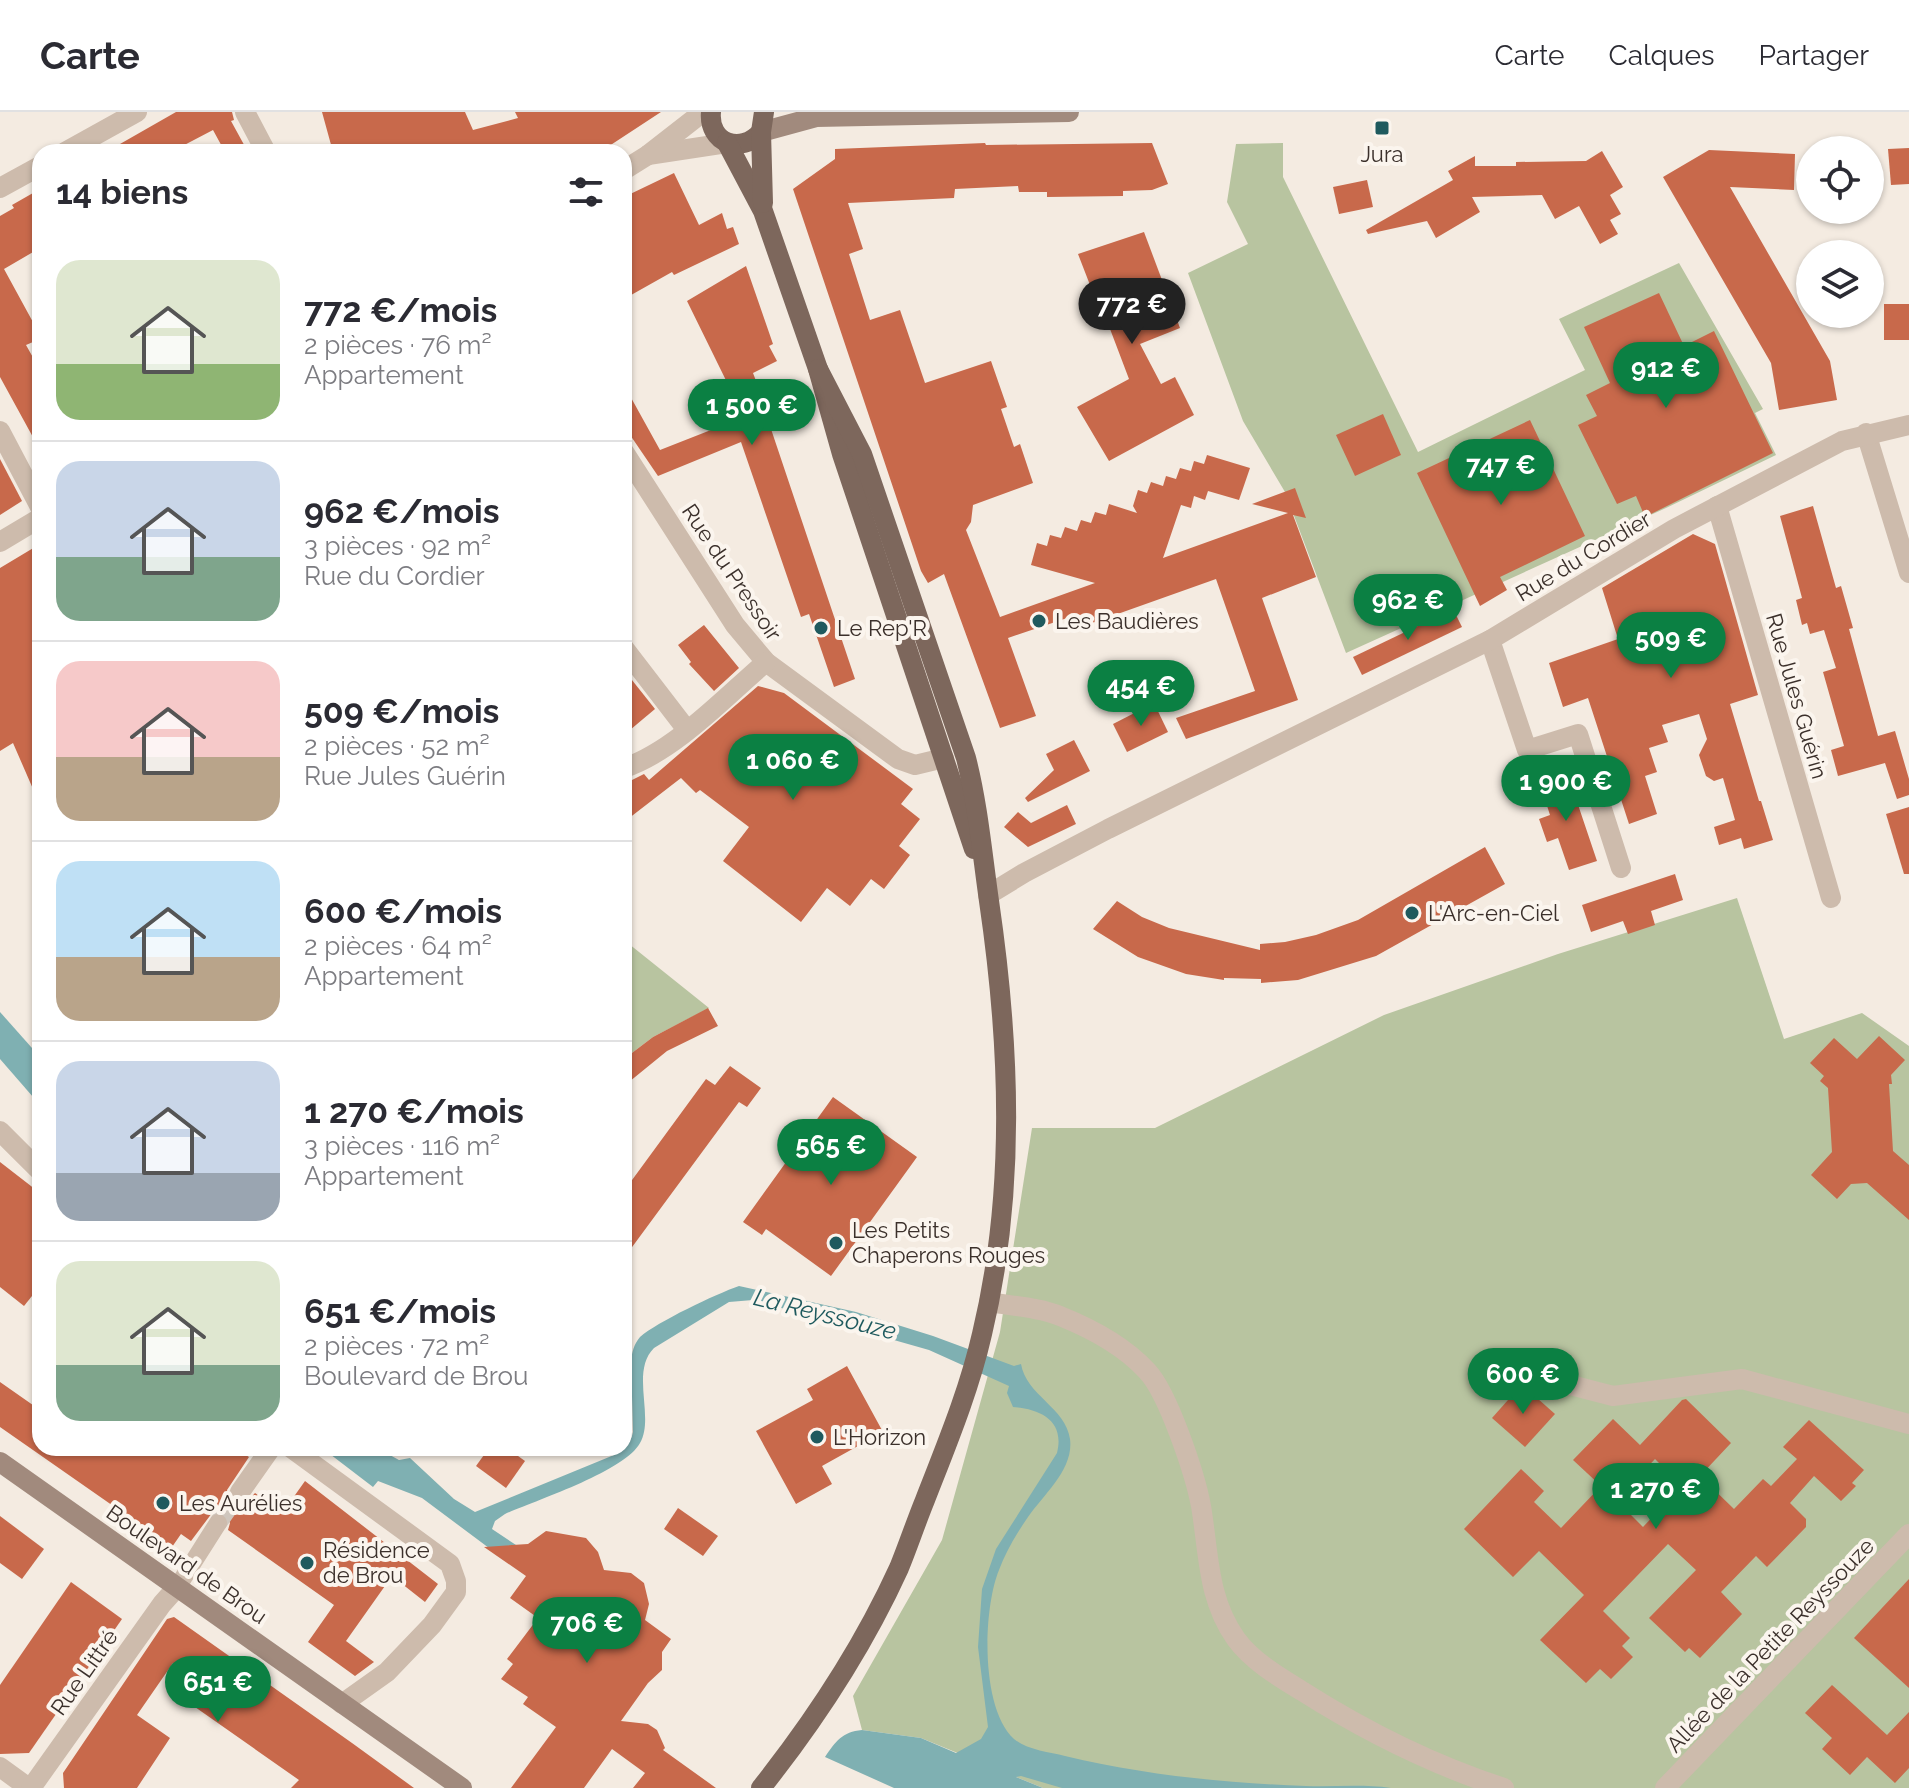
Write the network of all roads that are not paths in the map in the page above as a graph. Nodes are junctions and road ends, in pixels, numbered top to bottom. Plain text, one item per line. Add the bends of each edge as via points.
1 (137, 112) edge
2 (245, 112) edge
3 (703, 112) edge
4 (711, 112) edge
5 (1069, 112) edge
6 (808, 115) edge
7 (762, 122) edge
8 (727, 143) junction
9 (79, 144) edge
10 (262, 144) edge
11 (648, 155) junction
12 (632, 165) edge
13 (32, 170) edge
14 (0, 188) edge
15 (763, 211) junction
16 (818, 369) junction
17 (1909, 425) edge
18 (0, 431) edge
19 (1866, 433) junction
20 (632, 475) edge
21 (32, 492) edge
22 (1717, 506) junction
23 (32, 523) edge
24 (0, 542) edge
25 (1909, 573) edge
26 (1490, 640) junction
27 (632, 658) edge
28 (766, 662) junction
29 (687, 730) junction
30 (944, 758) junction
31 (632, 764) edge
32 (1621, 868) dead end
33 (988, 895) junction
34 (1831, 898) dead end
35 (0, 1131) edge
36 (32, 1163) edge
37 (989, 1302) junction
38 (1501, 1380) dead end
39 (1909, 1424) edge
40 (265, 1456) edge
41 (302, 1456) edge
42 (0, 1462) edge
43 (240, 1492) tunnel mouth
44 (218, 1523) tunnel mouth
45 (1909, 1534) edge
46 (178, 1586) junction
47 (342, 1704) junction
48 (0, 1767) edge
49 (30, 1788) edge
50 (462, 1788) edge
51 (761, 1788) edge
52 (1504, 1788) edge
53 (1665, 1788) edge

1 - 9 street
2 - 10 street
3 - 11 street
4 - 8 main road via 714,132
5 - 6 main road
6 - 7 main road
7 - 8 main road via 750,142
7 - 15 main road
8 - 11 street
8 - 15 main road
11 - 12 street
13 - 14 street
15 - 16 main road
16 - 30 main road
16 - 33 main road via 862,454 966,758
17 - 19 street, Rue du Cordier
18 - 21 street
19 - 22 street, Rue du Cordier
19 - 25 street
20 - 28 street, Rue du Pressoir
22 - 26 street, Rue du Cordier
22 - 34 street, Rue Jules Guérin
23 - 24 street
26 - 32 street via 1527,750 1578,734
26 - 33 street, Rue du Cordier via 1108,829
27 - 29 street
28 - 29 street
28 - 30 street, Rue du Pressoir via 898,759 915,765
29 - 31 street
30 - 33 main road
33 - 37 main road via 1006,1107 1004,1179
35 - 36 street
37 - 51 main road via 966,1388 899,1567 841,1677
37 - 52 street via 1058,1315 1106,1339 1147,1371 1182,1444 1200,1504 1216,1603 1237,1640 1273,1673 1362,1729
38 - 39 street via 1536,1376 1613,1396 1742,1379
40 - 43 street
41 - 47 street via 450,1564 456,1581 456,1592 422,1637 387,1672
42 - 46 main road, Boulevard de Brou
44 - 46 street
45 - 53 street, Allée de la Petite Reyssouze
46 - 47 main road, Boulevard de Brou
46 - 49 street, Rue Littré
47 - 50 main road, Boulevard de Brou
48 - 49 street

